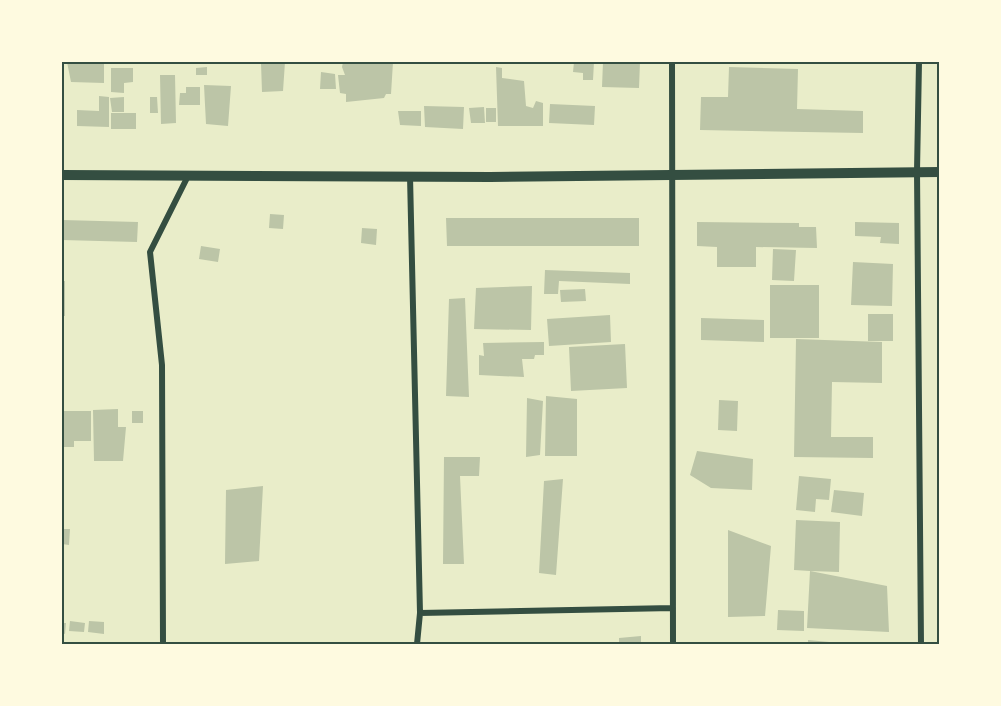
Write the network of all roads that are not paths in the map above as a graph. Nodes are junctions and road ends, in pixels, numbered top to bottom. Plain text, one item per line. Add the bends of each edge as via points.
1 (672, 62) edge
2 (919, 62) edge
3 (917, 171) junction
4 (939, 172) edge
5 (62, 175) edge
6 (188, 176) junction
7 (410, 176) junction
8 (671, 176) junction
9 (673, 608) junction
10 (420, 613) junction
11 (163, 645) edge
12 (417, 645) edge
13 (673, 645) edge
14 (921, 645) edge

1 - 8 street
2 - 3 street
3 - 4 street
3 - 8 street
3 - 14 street
5 - 6 street
6 - 7 street
6 - 11 street via 150,252 162,365
7 - 8 street
7 - 10 street
8 - 9 street
9 - 10 street
9 - 13 street
10 - 12 street

